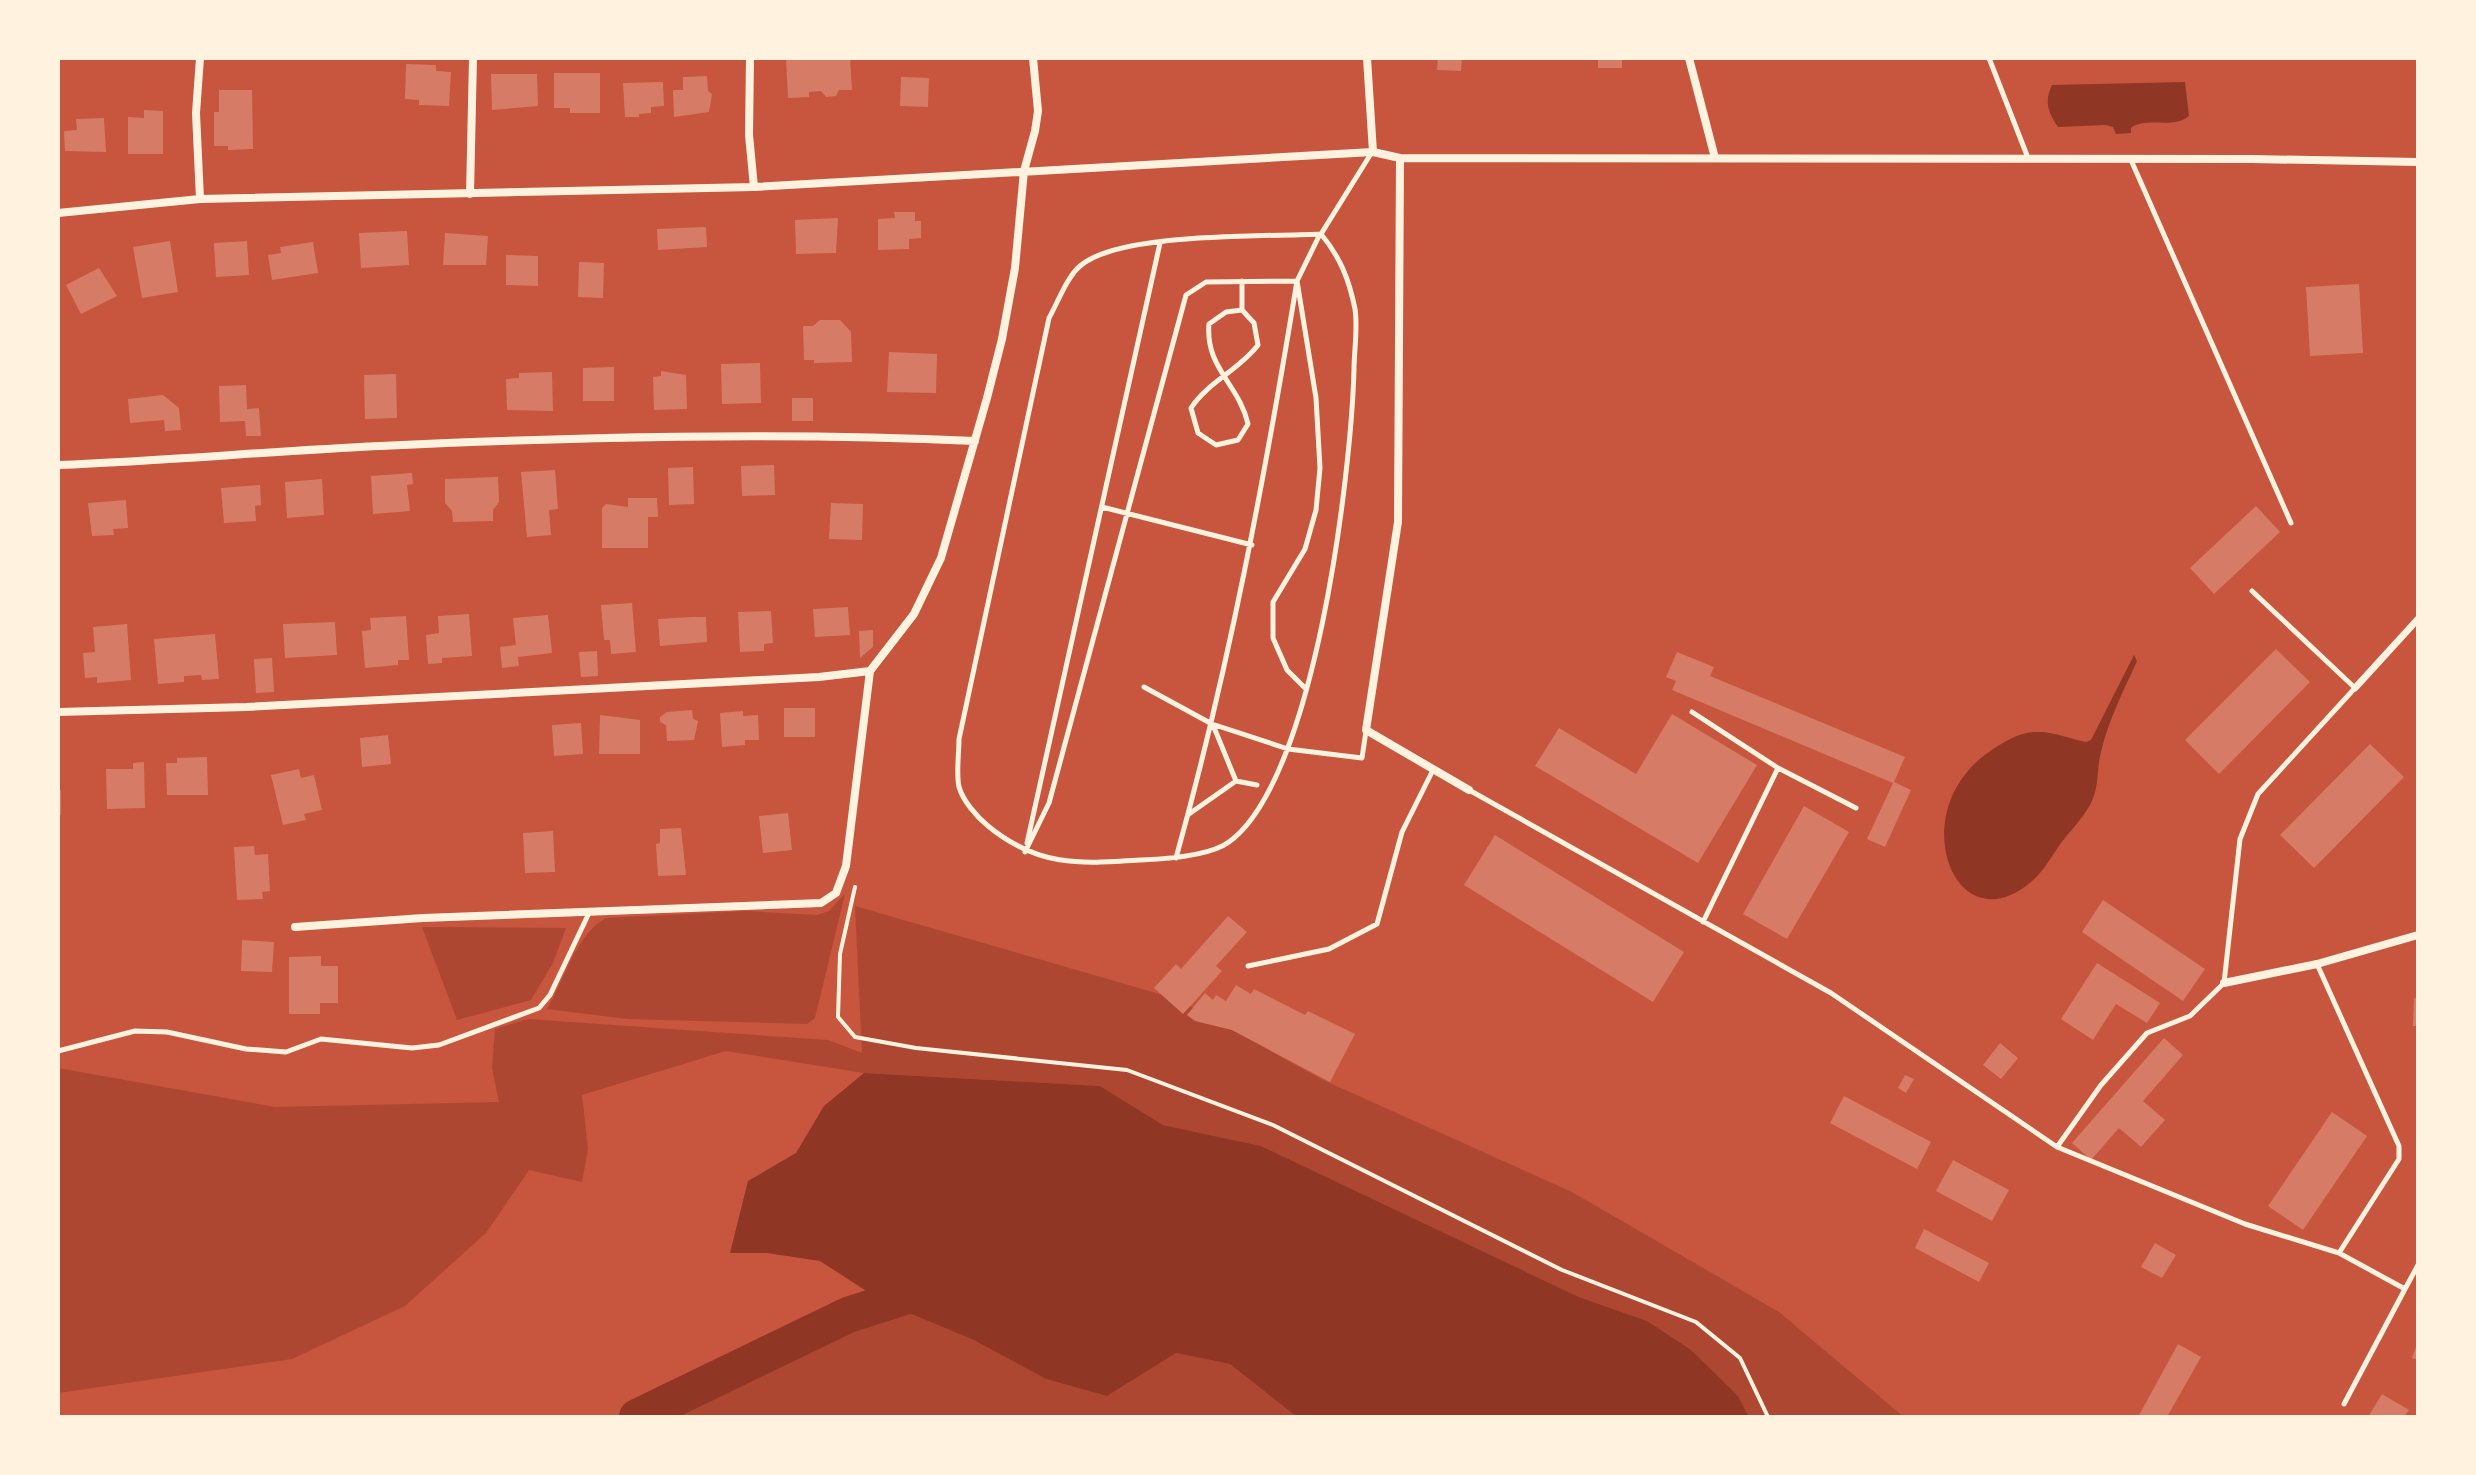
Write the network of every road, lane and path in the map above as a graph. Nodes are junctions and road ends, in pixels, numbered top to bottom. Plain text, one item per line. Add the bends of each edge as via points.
1 (200, 58) edge
2 (473, 58) edge
3 (750, 58) edge
4 (1033, 58) edge
5 (1367, 58) edge
6 (1689, 58) edge
7 (1989, 58) edge
8 (1373, 152) junction
9 (1400, 158) junction
10 (1715, 158) junction
11 (2028, 159) junction
12 (2130, 159) junction
13 (2418, 162) edge
14 (1024, 171) junction
15 (754, 187) junction
16 (470, 194) junction
17 (200, 199) junction
18 (58, 213) edge
19 (1321, 234) junction
20 (1160, 243) junction
21 (1242, 281) junction
22 (1297, 281) junction
23 (1242, 310) junction
24 (1224, 379) junction
25 (975, 441) junction
26 (58, 465) edge
27 (1102, 506) junction
28 (1129, 515) junction
29 (2291, 523) dead end
30 (1252, 545) junction
31 (2252, 591) dead end
32 (2418, 619) edge
33 (870, 671) junction
34 (1144, 687) dead end
35 (2355, 688) junction
36 (1306, 689) junction
37 (58, 712) edge
38 (1692, 712) dead end
39 (1212, 724) junction
40 (1366, 730) junction
41 (1288, 749) junction
42 (1778, 768) junction
43 (1433, 770) junction
44 (1236, 781) junction
45 (1257, 785) dead end
46 (1469, 790) joint
47 (1856, 808) dead end
48 (1188, 815) junction
49 (1025, 852) junction
50 (1176, 858) junction
51 (856, 883) dead end
52 (589, 913) junction
53 (1703, 922) junction
54 (295, 927) dead end
55 (2418, 935) edge
56 (2317, 964) junction
57 (1248, 966) dead end
58 (2224, 983) junction
59 (58, 1051) edge
60 (2057, 1147) junction
61 (2339, 1253) junction
62 (2418, 1265) edge
63 (2405, 1289) junction
64 (2344, 1404) dead end
65 (1768, 1417) edge

1 - 17 street
2 - 16 street
3 - 15 street
4 - 14 street via 1038,111
5 - 8 street
6 - 10 street
7 - 11 lane
8 - 9 street
8 - 14 street
8 - 19 lane
9 - 10 street
9 - 40 street via 1398,522
10 - 11 street
11 - 12 street
12 - 13 street
12 - 29 lane
14 - 15 street
14 - 25 street via 1007,311
15 - 16 street
16 - 17 street
17 - 18 street
19 - 20 lane
19 - 22 lane
19 - 36 lane via 1342,260 1355,312 1352,432 1341,523
20 - 27 lane
20 - 49 lane via 1108,250 1079,266 1049,318 959,739 959,788 977,817
21 - 22 lane
21 - 23 lane
21 - 28 lane via 1206,282 1186,295
22 - 30 lane
22 - 36 lane via 1316,398 1320,468 1305,549 1273,602 1273,638 1287,670
23 - 24 lane via 1254,323 1258,345
23 - 24 lane via 1226,312 1209,324 1207,346
24 - 24 lane via 1200,394 1191,408 1198,433 1216,445 1238,440 1248,424 1243,404
25 - 26 street via 717,436 381,446
25 - 33 street via 929,586
27 - 28 lane
27 - 49 lane
28 - 30 lane
28 - 49 lane via 1049,803
30 - 39 lane
31 - 35 lane
32 - 35 street
33 - 37 street via 246,707
33 - 52 street via 846,866 829,899 811,905
34 - 39 lane
35 - 58 lane via 2258,794 2240,839
36 - 41 lane
38 - 42 lane
39 - 41 lane
39 - 44 lane
39 - 48 lane
40 - 41 lane via 1362,758
40 - 43 street
41 - 50 lane via 1265,801 1228,843
42 - 47 lane
42 - 53 lane
43 - 46 street
43 - 57 lane via 1402,832 1377,924 1329,949
44 - 45 lane
44 - 48 lane
46 - 53 lane
48 - 50 lane
49 - 50 lane via 1047,861
51 - 65 path via 840,954 838,1017 855,1037 1127,1070 1273,1125 1562,1270 1696,1322 1740,1358
52 - 54 street
52 - 59 lane via 539,1008 439,1045 412,1048 321,1039 286,1052 135,1031
53 - 60 lane via 1831,993
55 - 56 street
56 - 58 street
56 - 61 lane via 2399,1146 2399,1159
58 - 60 lane via 2190,1016 2147,1033
60 - 61 lane via 2245,1224
61 - 63 lane
62 - 63 lane
63 - 64 lane

